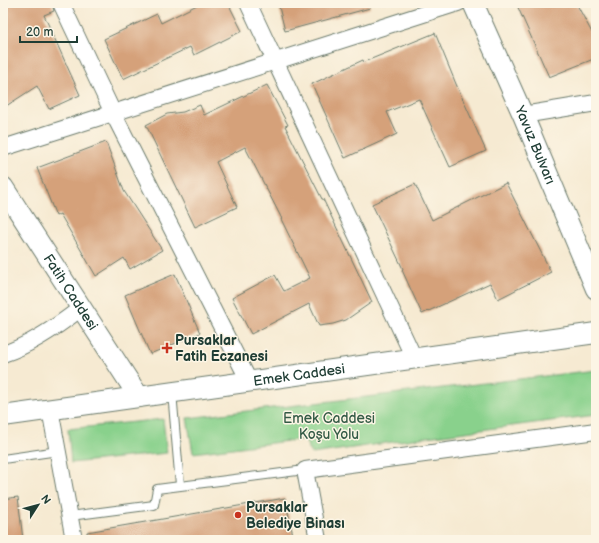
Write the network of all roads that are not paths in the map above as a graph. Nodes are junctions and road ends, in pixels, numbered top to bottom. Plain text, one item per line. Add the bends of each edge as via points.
1 (61, 3) edge
2 (248, 3) edge
3 (458, 3) edge
4 (473, 3) edge
5 (275, 61) junction
6 (596, 103) edge
7 (114, 112) junction
8 (523, 114) junction
9 (3, 148) edge
10 (3, 187) edge
11 (596, 289) edge
12 (81, 308) junction
13 (596, 333) edge
14 (3, 354) edge
15 (414, 358) junction
16 (249, 381) junction
17 (172, 392) junction
18 (139, 397) junction
19 (50, 409) junction
20 (3, 416) edge
21 (596, 431) edge
22 (58, 451) junction
23 (3, 460) edge
24 (305, 470) junction
25 (180, 485) junction
26 (70, 516) junction
27 (74, 540) edge
28 (318, 540) edge

1 - 7 street
2 - 5 street
3 - 5 street
4 - 8 street, Yavuz Bulvarı
5 - 7 street
5 - 15 street
6 - 8 street
7 - 9 street
7 - 16 street
8 - 11 street, Yavuz Bulvarı
10 - 12 street, Fatih Caddesi
12 - 14 street via 49,331
12 - 18 street, Fatih Caddesi
13 - 15 street, Emek Caddesi
15 - 16 street, Emek Caddesi
16 - 17 street, Emek Caddesi
17 - 18 street, Emek Caddesi
17 - 25 lane
18 - 19 street, Emek Caddesi
19 - 20 street, Emek Caddesi
19 - 22 street
21 - 24 street
22 - 23 lane
22 - 26 street
24 - 25 lane
24 - 28 street
25 - 26 lane via 157,489 154,505
26 - 27 street

